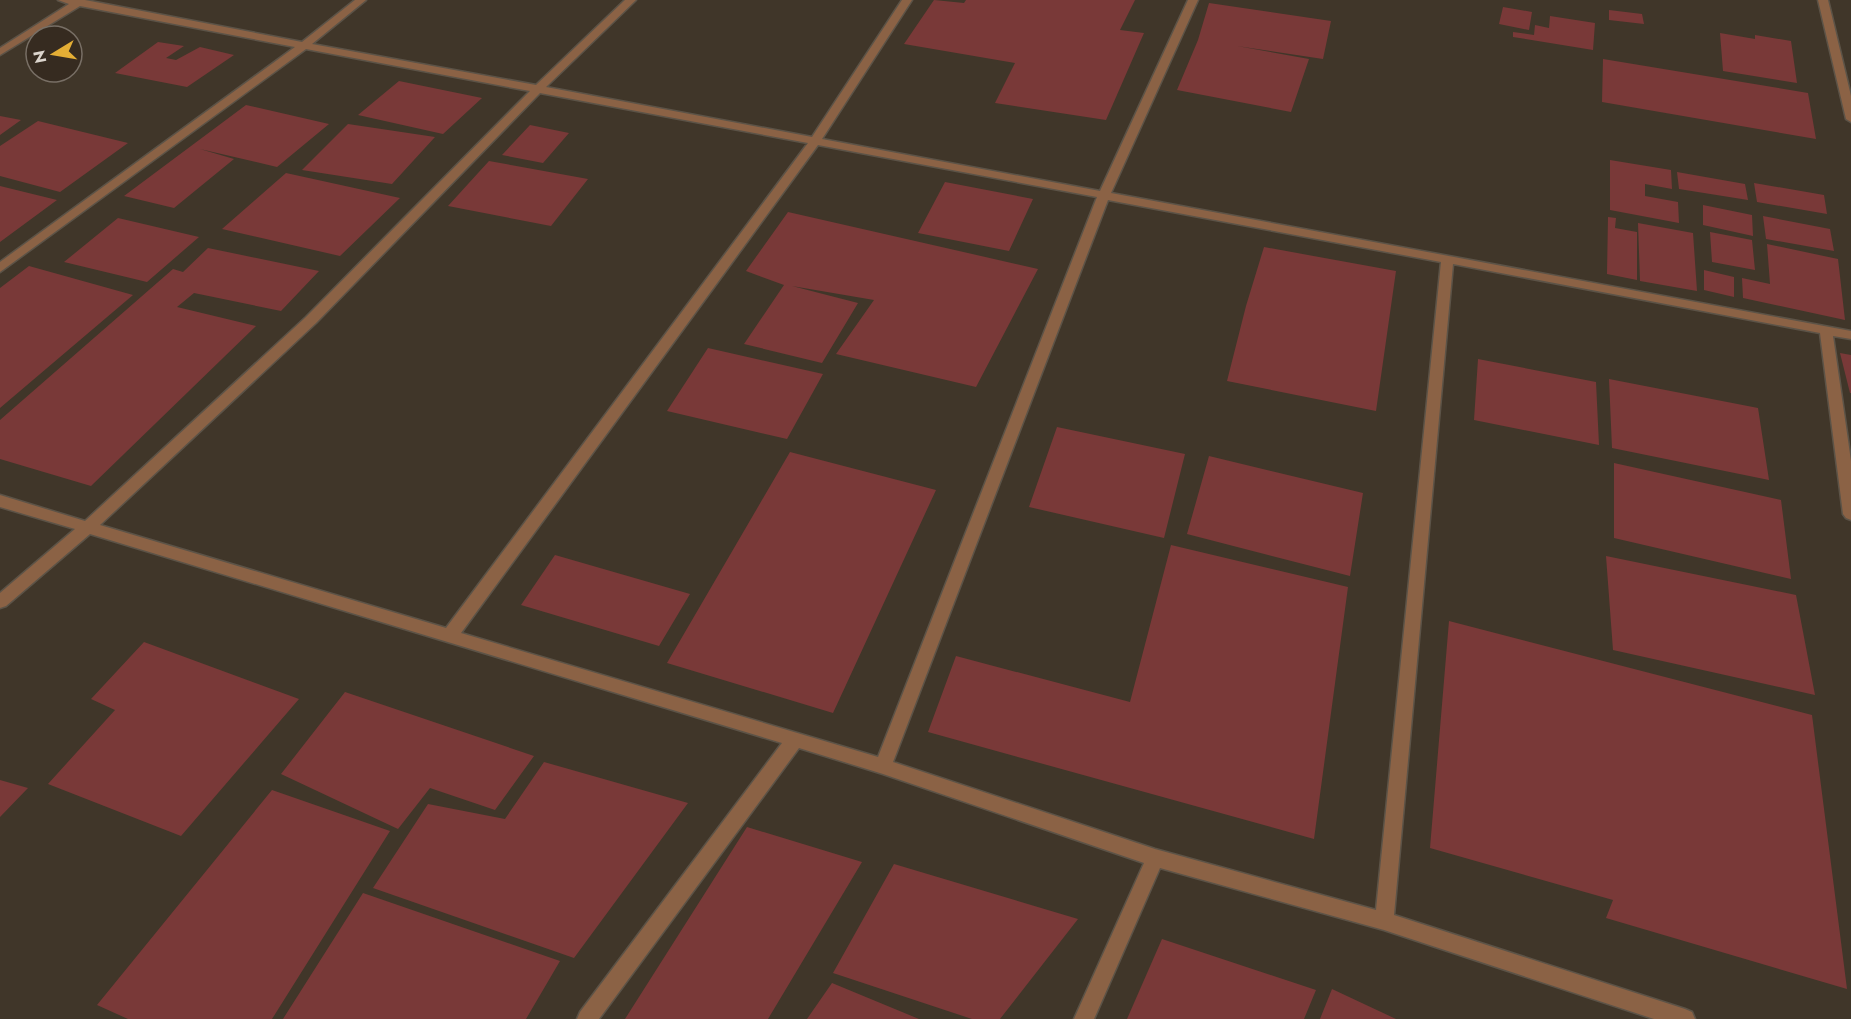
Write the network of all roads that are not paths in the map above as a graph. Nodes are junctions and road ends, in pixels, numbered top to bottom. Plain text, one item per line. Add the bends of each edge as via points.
1 (63, 0) edge
2 (361, 0) edge
3 (631, 0) edge
4 (907, 0) edge
5 (1192, 0) edge
6 (1823, 0) edge
7 (80, 1) edge
8 (303, 45) junction
9 (0, 52) edge
10 (538, 89) junction
11 (1851, 119) edge
12 (815, 141) junction
13 (1104, 195) junction
14 (1448, 260) junction
15 (0, 268) edge
16 (1826, 331) junction
17 (1851, 335) edge
18 (0, 501) edge
19 (1851, 514) edge
20 (88, 527) junction
21 (0, 602) edge
22 (450, 636) junction
23 (795, 740) junction
24 (883, 766) junction
25 (1155, 858) junction
26 (1384, 921) junction
27 (588, 1019) edge
28 (1084, 1019) edge
29 (1685, 1019) edge

1 - 7 street
2 - 8 street
3 - 10 street
4 - 12 street
5 - 13 street
6 - 11 street
7 - 8 street
7 - 9 street
8 - 10 street
8 - 15 street
10 - 12 street
10 - 20 street via 310,320
12 - 13 street
12 - 22 street
13 - 14 street
13 - 24 street
14 - 16 street
14 - 26 street
16 - 17 street
16 - 19 street
18 - 20 street
20 - 21 street
20 - 22 street
22 - 23 street
23 - 24 street
23 - 27 street
24 - 25 street
25 - 26 street
25 - 28 street
26 - 29 street

